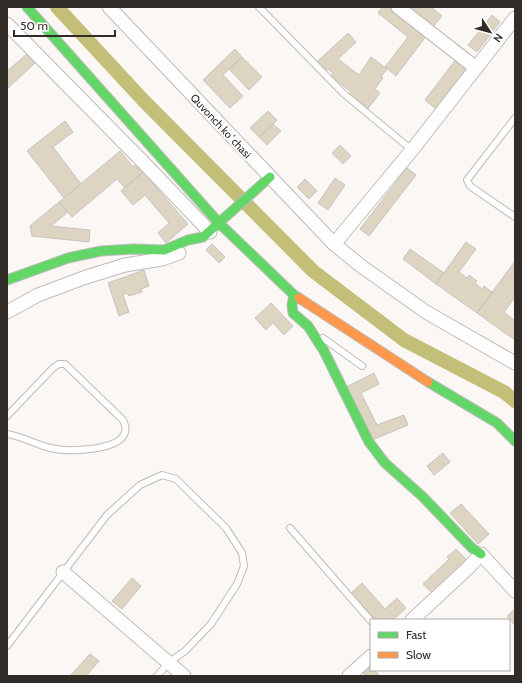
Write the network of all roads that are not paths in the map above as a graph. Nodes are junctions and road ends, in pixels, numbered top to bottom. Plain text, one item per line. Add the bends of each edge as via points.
1 (27, 7) edge
2 (109, 7) edge
3 (259, 7) edge
4 (398, 7) edge
5 (515, 18) edge
6 (7, 24) edge
7 (476, 68) junction
8 (515, 118) edge
9 (412, 150) junction
10 (270, 177) junction
11 (515, 218) edge
12 (210, 231) junction
13 (334, 244) junction
14 (7, 280) edge
15 (294, 295) junction
16 (7, 312) edge
17 (308, 326) junction
18 (515, 363) edge
19 (362, 366) dead end
20 (7, 416) edge
21 (7, 434) edge
22 (515, 441) edge
23 (290, 528) dead end
24 (481, 554) junction
25 (63, 572) junction
26 (515, 591) edge
27 (413, 619) edge
28 (370, 620) edge
29 (7, 646) edge
30 (370, 657) edge
31 (168, 663) junction
32 (157, 676) edge
33 (184, 676) edge
34 (349, 676) edge

1 - 12 street
2 - 10 street, Quvonch koʻchasi
3 - 9 lane via 344,94
4 - 7 street
5 - 7 street
6 - 12 street
7 - 9 street
8 - 11 lane via 467,180 470,186
9 - 13 street
10 - 12 street
10 - 13 street, Quvonch koʻchasi
12 - 14 street via 164,250 101,251 68,258
12 - 15 street
12 - 16 street via 191,248 162,259 125,265 86,277 38,295
13 - 18 street, Quvonch koʻchasi via 426,312
15 - 17 street via 293,314
15 - 22 street via 410,371 496,423
17 - 19 lane
17 - 24 street via 324,351 370,442 385,463
20 - 21 lane via 53,368 65,364 124,420 126,428 119,441 71,451 51,448
23 - 28 lane
24 - 26 street
24 - 27 street
25 - 29 lane
25 - 31 street
25 - 31 lane via 107,515 140,486 162,475 176,479 226,528 242,553 244,566 237,584 211,624 185,651
30 - 34 street
31 - 32 lane
31 - 33 street

